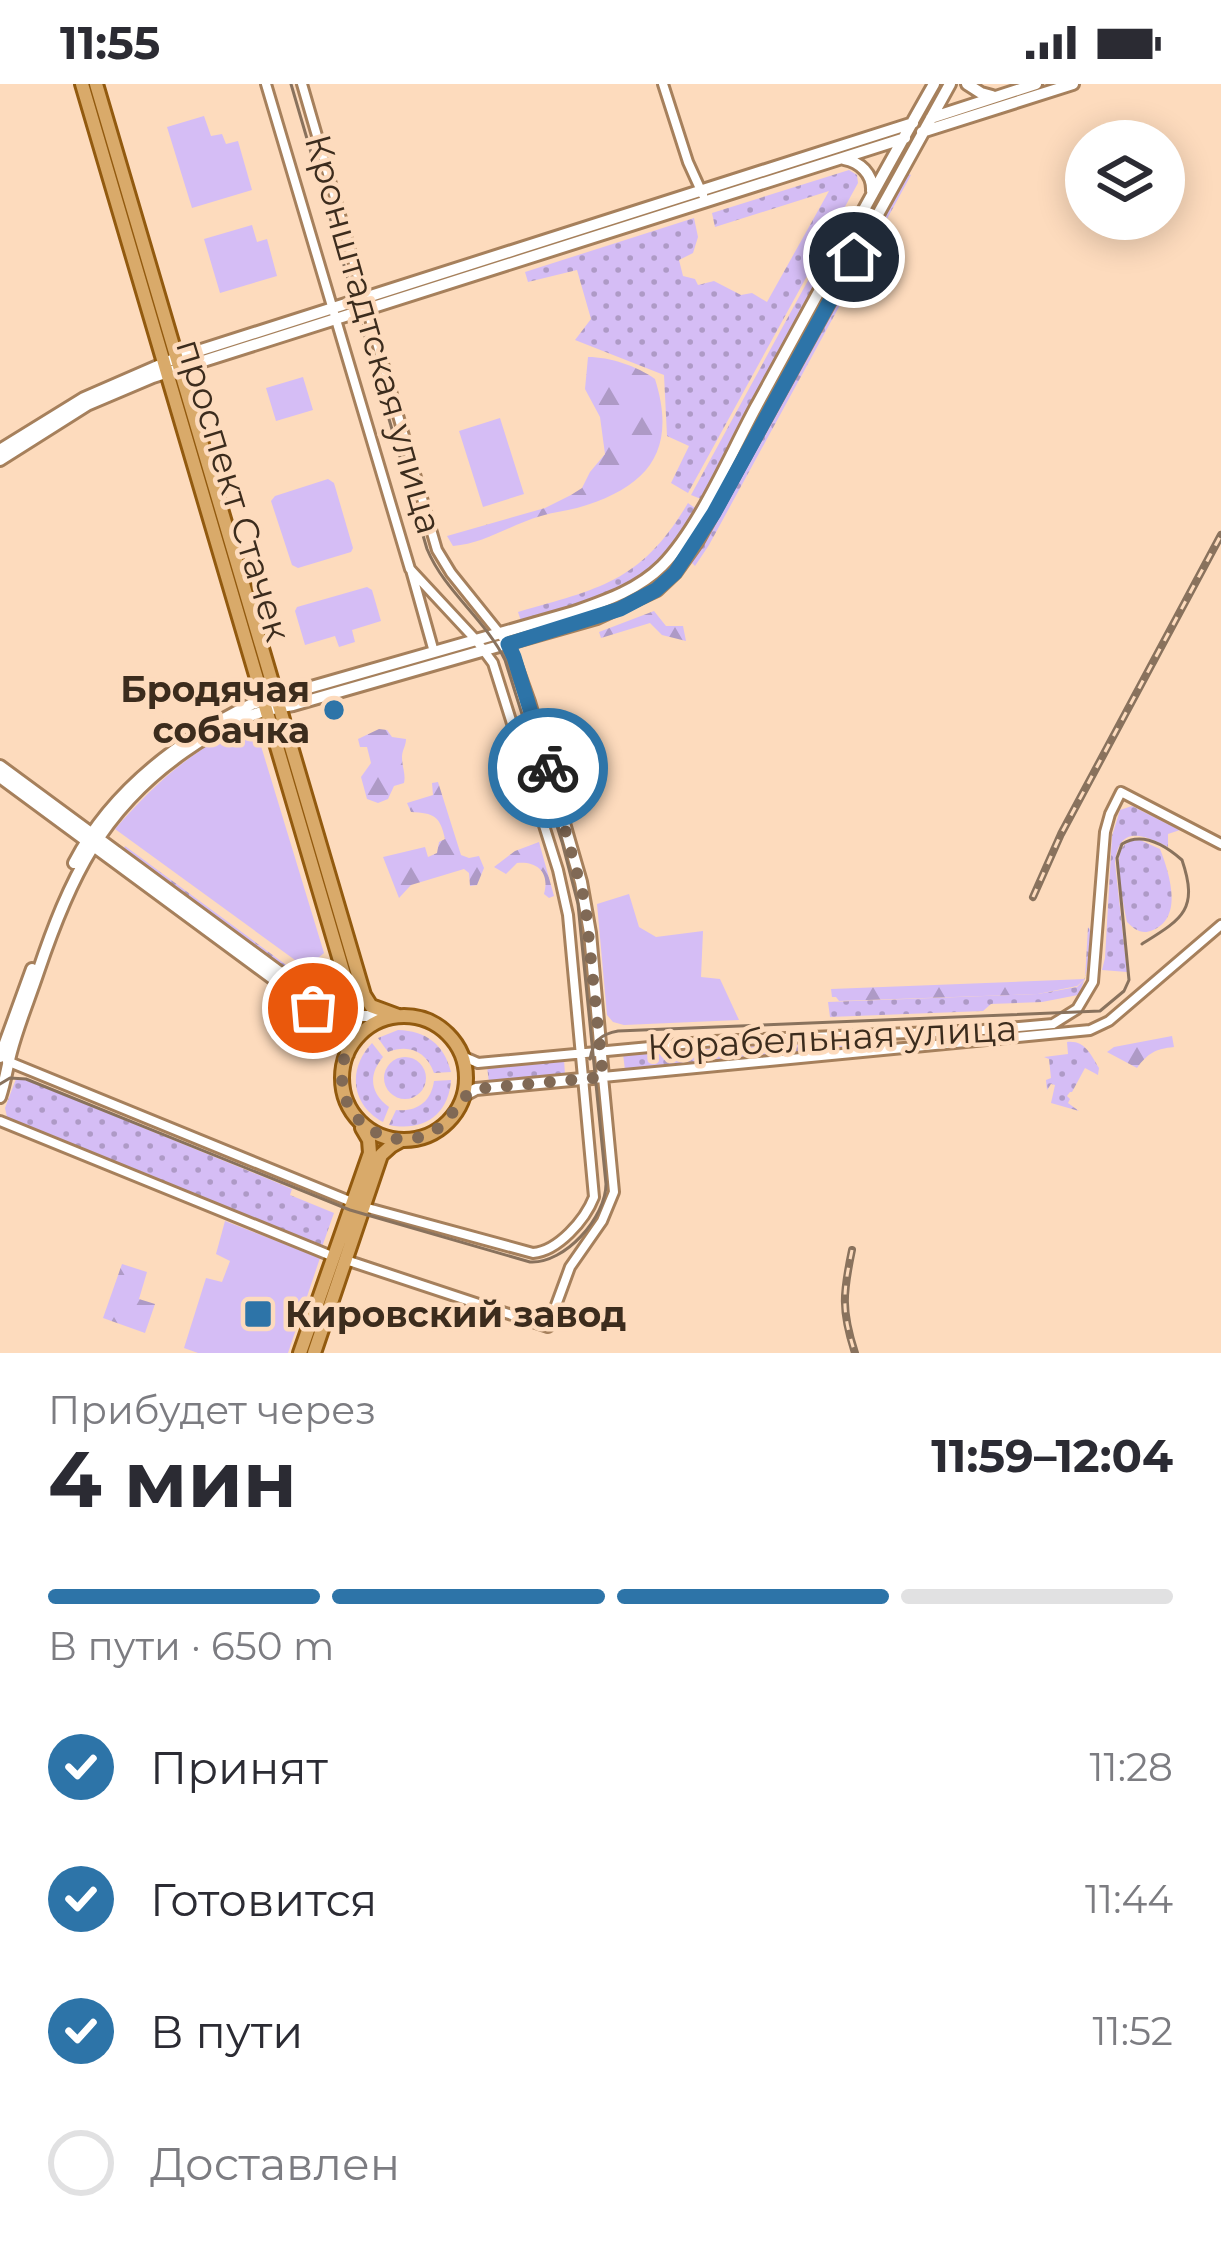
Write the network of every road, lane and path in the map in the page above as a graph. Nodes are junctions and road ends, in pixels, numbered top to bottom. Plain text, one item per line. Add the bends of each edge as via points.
1 (82, 84) edge
2 (96, 84) edge
3 (266, 84) edge
4 (302, 84) edge
5 (663, 84) edge
6 (934, 84) edge
7 (950, 84) edge
8 (968, 84) edge
9 (1036, 84) edge
10 (1073, 84) edge
11 (995, 97) junction
12 (930, 118) junction
13 (910, 124) junction
14 (922, 133) junction
15 (902, 139) junction
16 (838, 159) junction
17 (871, 194) junction
18 (703, 196) junction
19 (365, 304) junction
20 (333, 314) junction
21 (172, 366) junction
22 (0, 450) edge
23 (0, 460) edge
24 (410, 569) junction
25 (504, 639) junction
26 (480, 645) junction
27 (434, 652) junction
28 (272, 704) junction
29 (0, 766) edge
30 (0, 777) edge
31 (91, 839) junction
32 (1221, 844) edge
33 (1221, 925) edge
34 (1077, 1009) junction
35 (352, 1016) junction
36 (398, 1016) junction
37 (1084, 1031) junction
38 (847, 1035) junction
39 (601, 1051) junction
40 (580, 1053) junction
41 (346, 1054) junction
42 (848, 1054) junction
43 (462, 1056) junction
44 (3, 1059) edge
45 (603, 1077) junction
46 (583, 1079) junction
47 (463, 1096) junction
48 (0, 1097) edge
49 (356, 1117) junction
50 (0, 1121) edge
51 (405, 1140) junction
52 (359, 1204) junction
53 (340, 1259) junction
54 (300, 1353) edge
55 (314, 1353) edge

1 - 21 main road, проспект Стачек
2 - 21 main road, проспект Стачек
3 - 20 street, Кронштадтская улица
4 - 19 street, Кронштадтская улица
5 - 18 street
6 - 13 street
7 - 12 street
8 - 11 street
9 - 11 street
10 - 14 street
11 - 12 street
12 - 13 street
12 - 14 street
13 - 15 street
13 - 18 street
14 - 15 street
14 - 25 street via 675,573 620,609
15 - 16 street
15 - 17 street
16 - 17 street via 864,169
16 - 18 street
17 - 25 street via 672,556 613,598
18 - 19 street
19 - 20 street
19 - 25 street, Кронштадтская улица via 437,550
20 - 21 street
20 - 24 street, Кронштадтская улица
21 - 22 street via 84,398
21 - 23 street via 87,405
21 - 28 main road, проспект Стачек
24 - 26 street, Кронштадтская улица
24 - 27 street
25 - 26 street
25 - 39 street, Кронштадтская улица via 581,882
26 - 27 street
26 - 28 street
26 - 40 street, Кронштадтская улица via 494,664 562,887
27 - 28 street
28 - 31 street via 211,725 168,754
28 - 35 main road, проспект Стачек
28 - 36 main road, проспект Стачек via 364,995
29 - 31 street
30 - 31 street
31 - 35 street via 331,1010
31 - 41 street via 336,1025
31 - 44 street via 52,910
32 - 34 street via 1121,792 1105,837 1094,977
33 - 37 street, Корабельная улица via 1109,1021
34 - 37 street
34 - 38 street, Корабельная улица via 1040,1027
35 - 36 street
35 - 41 main road, проспект Стачек
36 - 41 main road via 367,1028
36 - 43 main road via 436,1025
37 - 42 street, Корабельная улица
38 - 39 street, Корабельная улица
38 - 42 street via 856,1044
39 - 40 street, Корабельная улица
39 - 45 street, Кронштадтская улица
40 - 43 street, Корабельная улица via 478,1063
40 - 46 street, Кронштадтская улица
41 - 49 main road via 342,1084
42 - 45 street, Корабельная улица
43 - 47 main road
44 - 48 street
44 - 52 street
45 - 46 street, Корабельная улица
45 - 53 street, Кронштадтская улица via 614,1192 570,1268 548,1327
46 - 47 street, Корабельная улица
46 - 52 street, Кронштадтская улица via 594,1197 546,1252
47 - 51 main road via 442,1126
49 - 51 main road via 377,1134
49 - 52 main road via 370,1147
50 - 53 street
51 - 52 main road via 381,1155
52 - 53 main road
53 - 54 main road
53 - 55 main road

